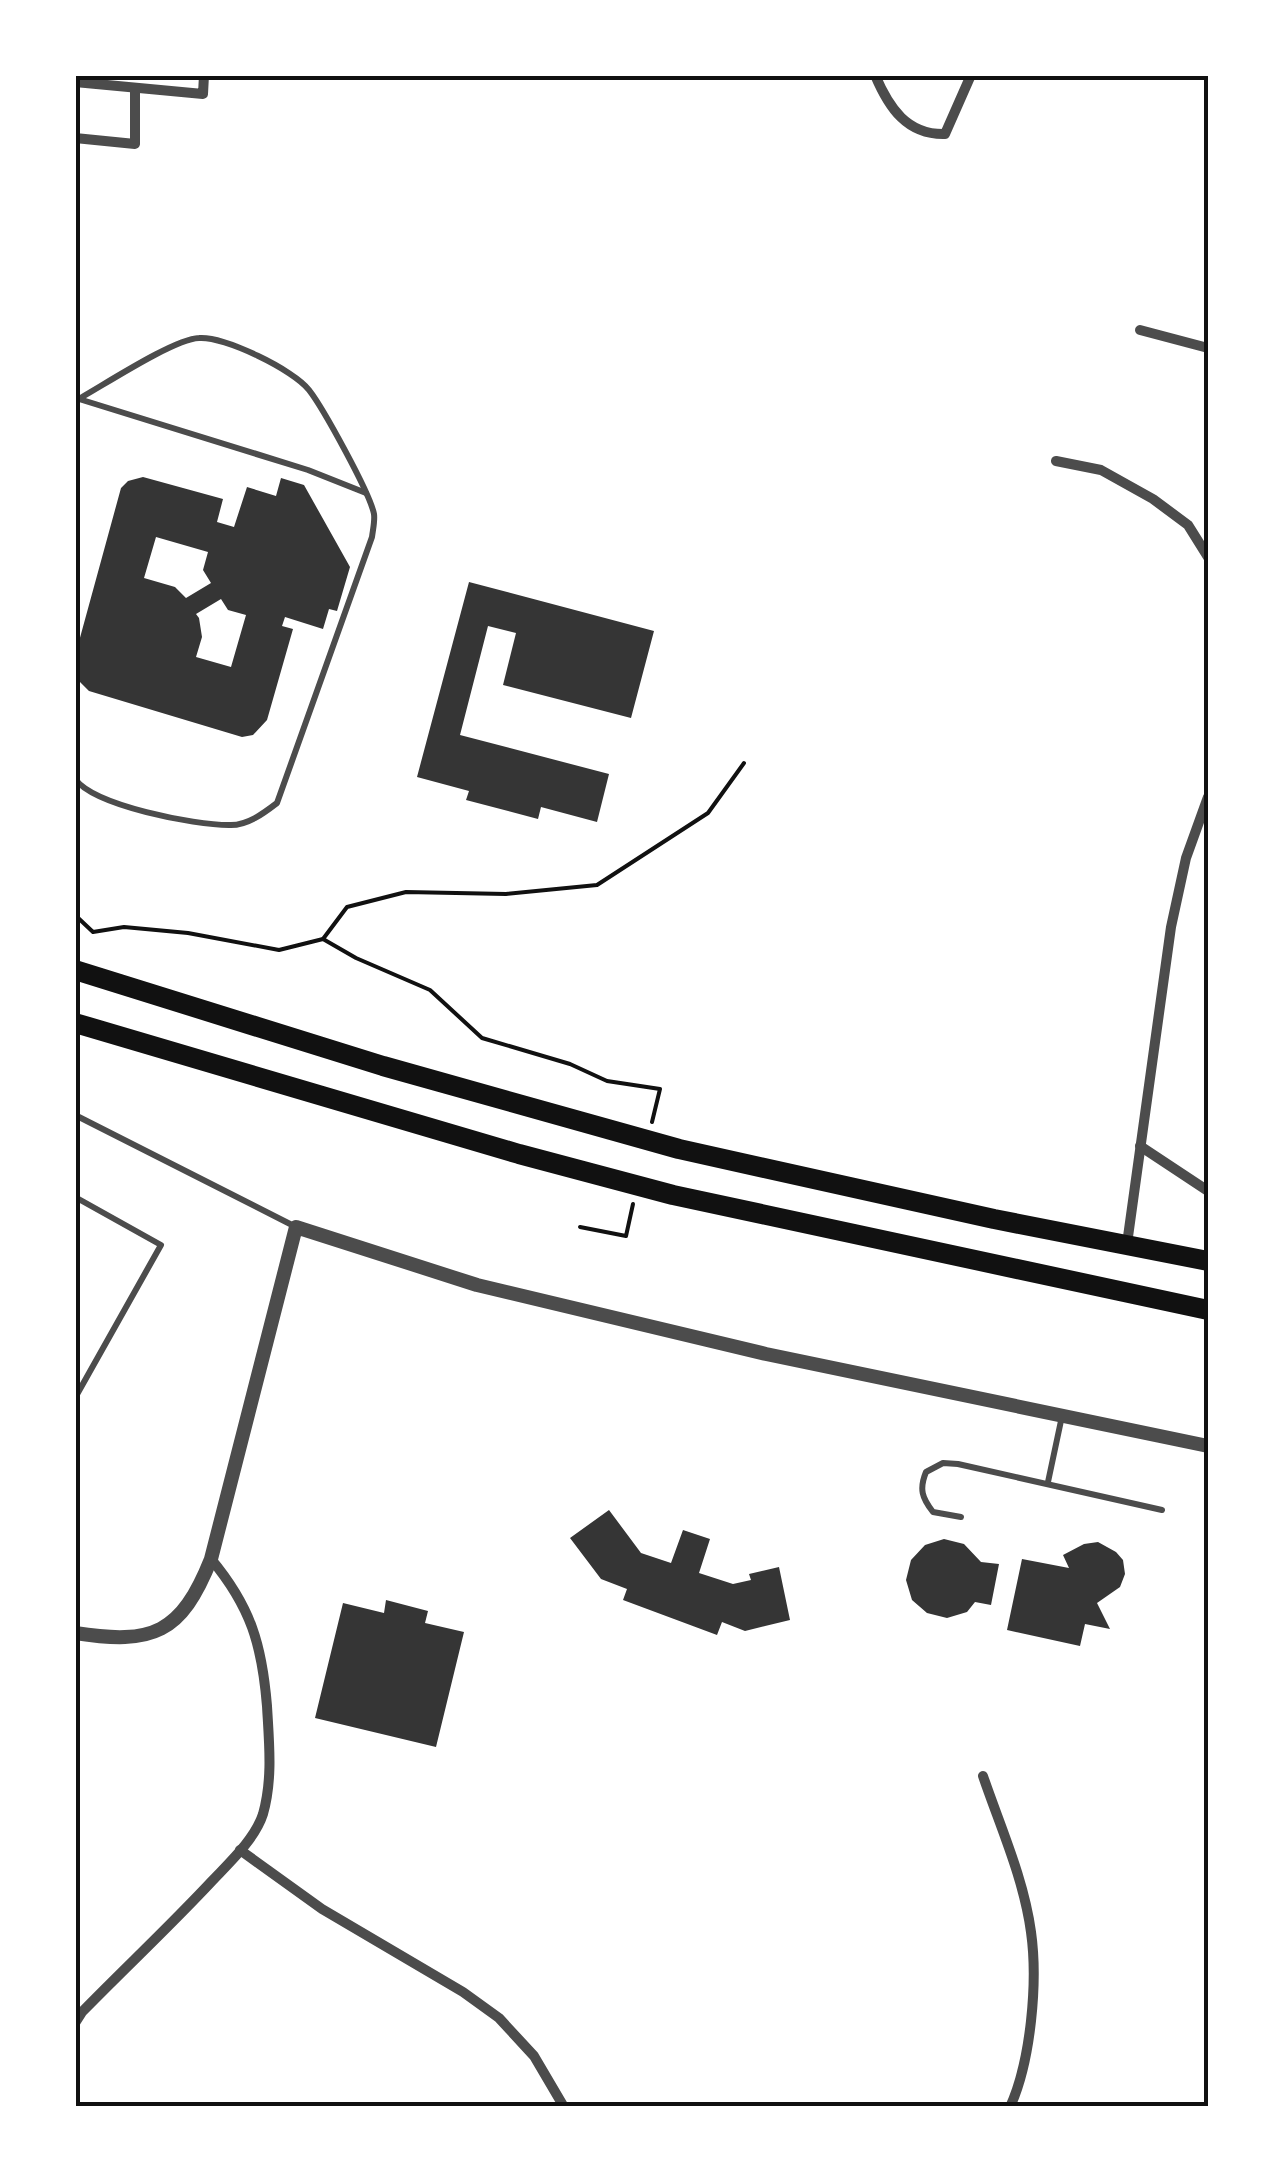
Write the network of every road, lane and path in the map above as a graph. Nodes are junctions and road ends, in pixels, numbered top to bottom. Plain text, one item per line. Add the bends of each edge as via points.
1 (204, 75) edge
2 (875, 75) edge
3 (971, 75) edge
4 (75, 82) edge
5 (135, 88) junction
6 (75, 138) edge
7 (1140, 330) dead end
8 (1208, 348) edge
9 (77, 400) edge
10 (1056, 461) dead end
11 (367, 494) junction
12 (1208, 558) edge
13 (744, 763) dead end
14 (75, 779) edge
15 (1207, 802) edge
16 (75, 915) edge
17 (323, 938) junction
18 (75, 970) edge
19 (75, 1023) edge
20 (75, 1115) edge
21 (651, 1126) dead end
22 (1140, 1146) junction
23 (1208, 1191) edge
24 (75, 1197) edge
25 (634, 1200) dead end
26 (296, 1227) junction
27 (580, 1227) dead end
28 (1127, 1245) junction
29 (1208, 1261) edge
30 (1208, 1310) edge
31 (75, 1398) edge
32 (1062, 1415) junction
33 (1208, 1446) edge
34 (1048, 1482) junction
35 (1162, 1510) dead end
36 (962, 1518) dead end
37 (211, 1559) junction
38 (75, 1633) edge
39 (982, 1776) dead end
40 (240, 1850) junction
41 (75, 2023) edge
42 (564, 2107) edge
43 (1010, 2107) edge

1 - 5 street via 203,94
2 - 3 street via 909,128 929,135 945,134
4 - 5 street
5 - 6 street via 135,144
7 - 8 street
9 - 11 lane
9 - 11 lane via 197,337 216,340 290,372 310,390
10 - 12 street via 1102,470 1153,499 1188,525
11 - 14 lane via 372,536 277,802 262,816 232,826 119,806
13 - 17 path via 708,813 597,885 506,894 406,892 346,907
15 - 22 street via 1171,927
16 - 17 path via 93,932 124,927 279,950
17 - 21 path via 430,990 482,1038 607,1081 660,1090
18 - 28 highway via 679,1150
19 - 30 highway via 674,1195
20 - 26 lane
22 - 23 street
22 - 28 street
24 - 31 lane via 161,1244
25 - 27 path via 626,1236
26 - 32 street via 496,1289
26 - 37 street
28 - 29 highway
32 - 33 street
32 - 34 lane
34 - 35 lane
34 - 36 lane via 942,1463 926,1472 920,1485 924,1500 933,1512
37 - 38 street via 186,1610 154,1632 133,1638
37 - 40 street via 247,1609 264,1670 268,1787 262,1818
39 - 43 street via 1031,1932 1028,2048
40 - 41 street
40 - 42 street via 499,2018 534,2056

